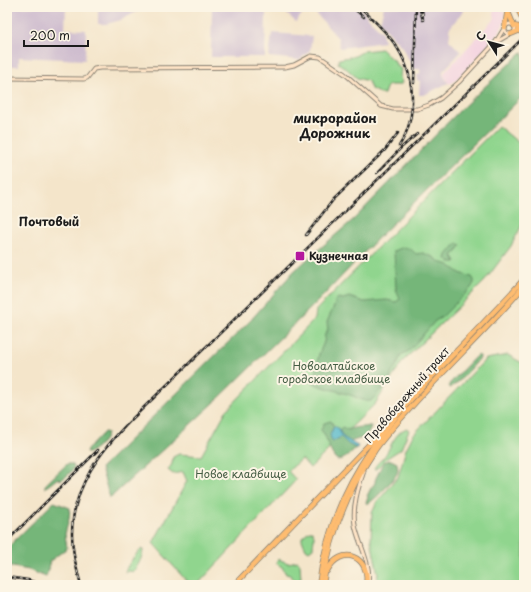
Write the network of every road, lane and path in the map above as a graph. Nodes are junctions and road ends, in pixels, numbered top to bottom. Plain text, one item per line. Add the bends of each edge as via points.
1 (517, 7) edge
2 (522, 7) edge
3 (506, 9) edge
4 (524, 11) edge
5 (523, 20) edge
6 (514, 26) junction
7 (505, 27) junction
8 (524, 28) edge
9 (511, 34) junction
10 (494, 43) junction
11 (7, 78) edge
12 (524, 279) edge
13 (524, 286) edge
14 (413, 401) junction
15 (366, 466) junction
16 (243, 576) junction
17 (324, 578) junction
18 (234, 585) edge
19 (240, 585) edge
20 (319, 585) edge
21 (323, 585) edge
22 (366, 585) edge

1 - 5 highway
2 - 4 highway
3 - 6 highway
3 - 7 highway
6 - 7 street via 509,24
6 - 8 highway
6 - 9 street
7 - 9 street via 506,33
7 - 10 street
8 - 9 highway
9 - 10 street
10 - 11 street via 441,98 424,108 408,110 381,106 345,74 315,56 285,67 96,68 87,78 79,80
12 - 14 highway, Правобережный тракт
13 - 14 highway, Правобережный тракт
14 - 15 highway, Правобережный тракт
14 - 16 highway
14 - 20 highway, Правобережный тракт via 371,449 346,493 332,528
15 - 17 highway, Правобережный тракт via 340,516
15 - 22 street via 354,513 369,572
16 - 18 highway
16 - 19 highway
17 - 21 highway, Правобережный тракт
17 - 22 highway via 333,562 348,556 362,564 366,573

